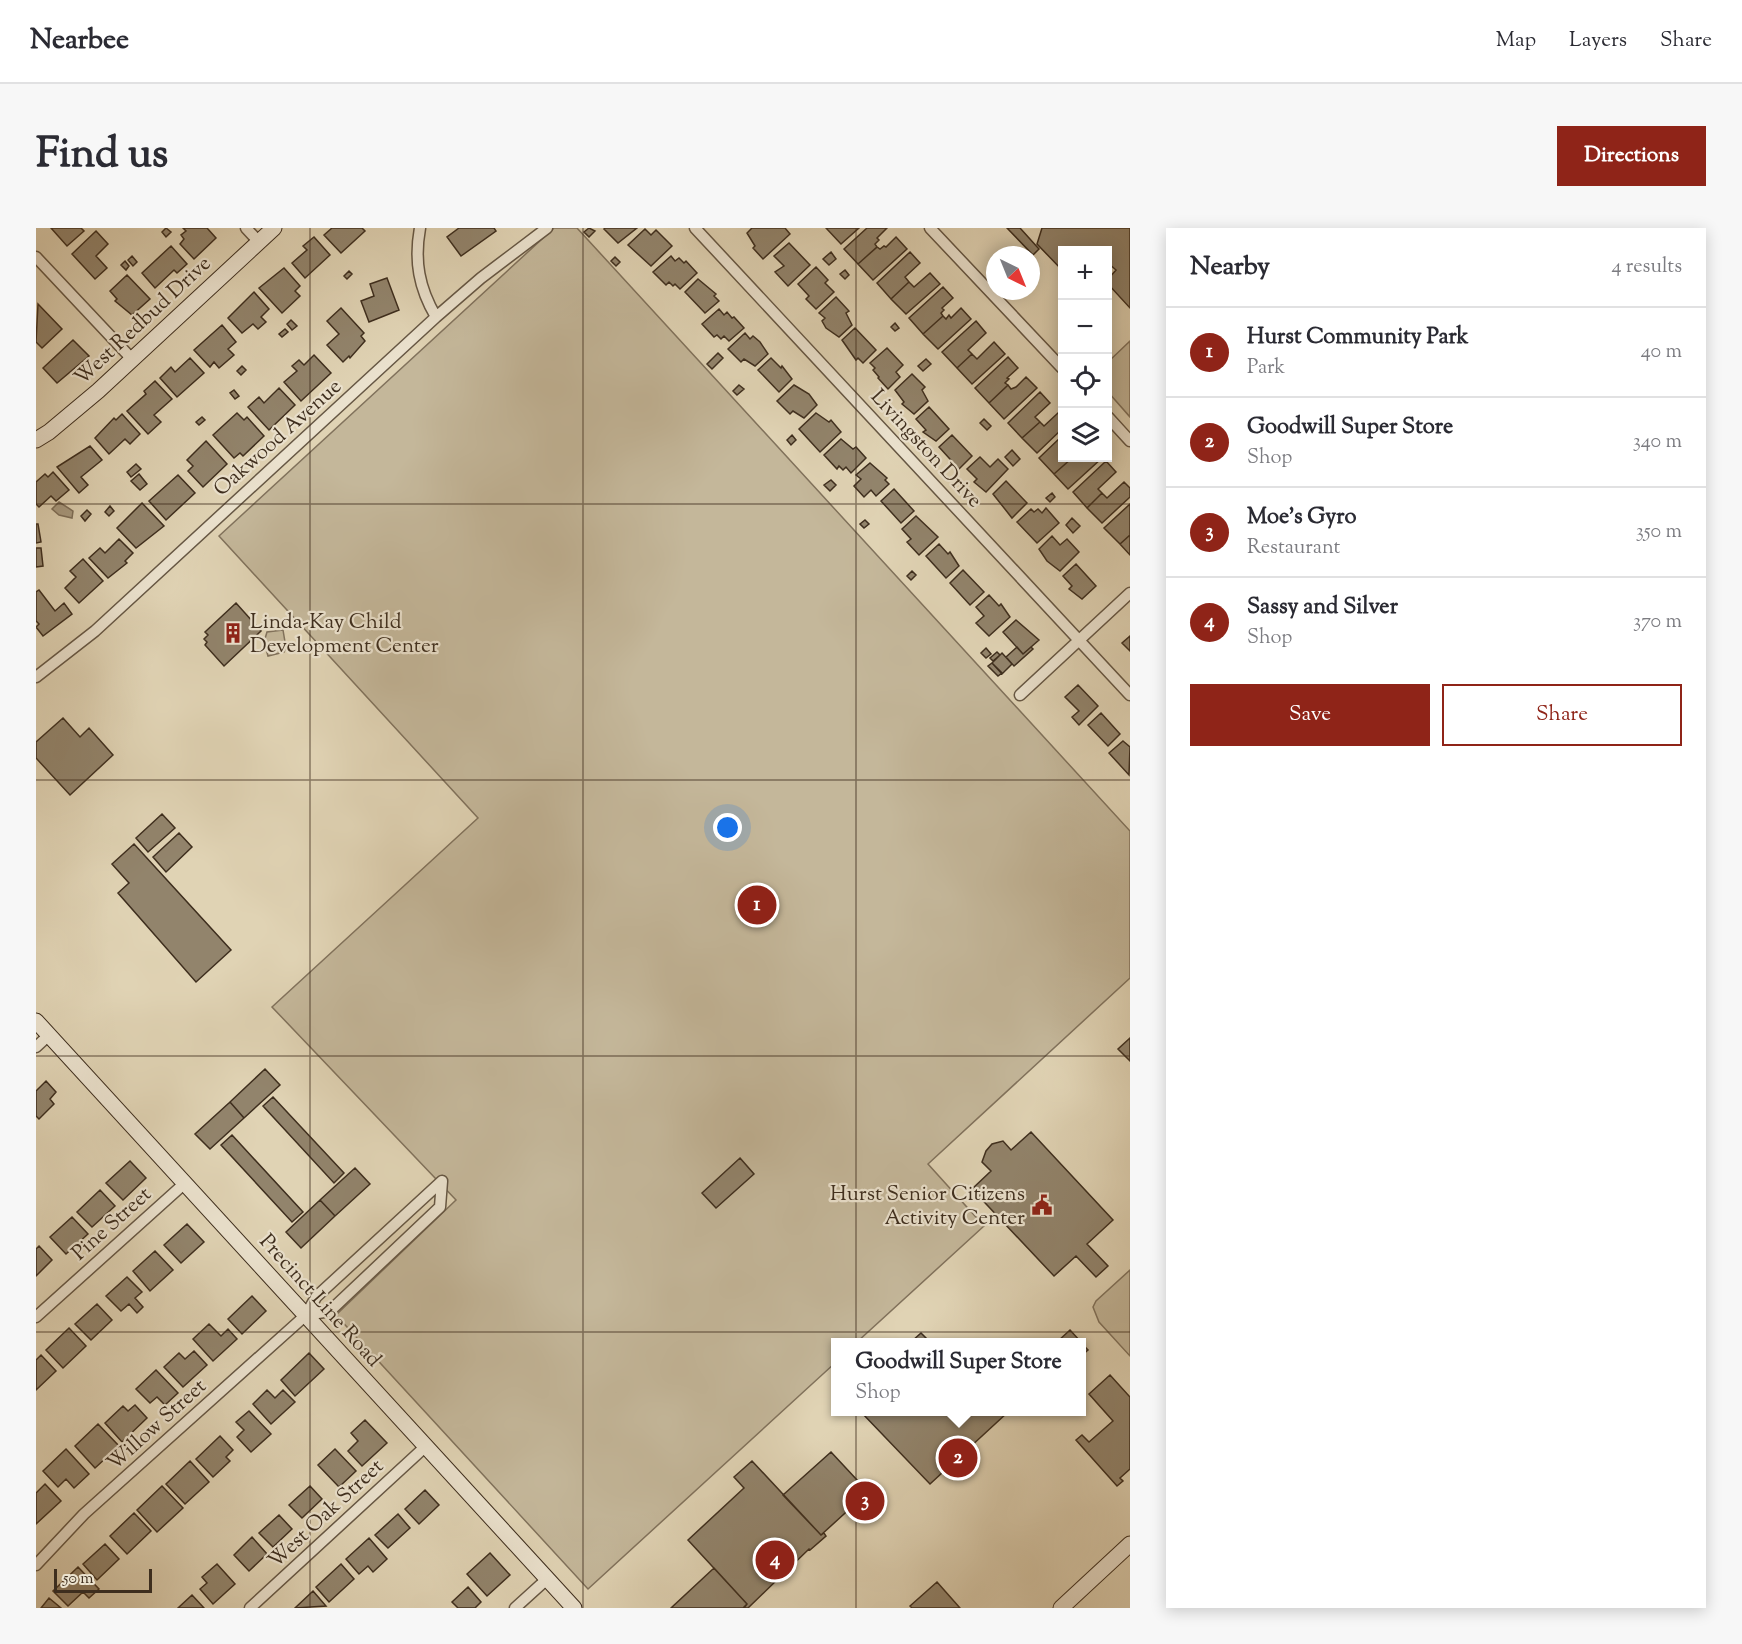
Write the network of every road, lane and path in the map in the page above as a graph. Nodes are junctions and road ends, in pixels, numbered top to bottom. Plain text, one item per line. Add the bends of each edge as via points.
1 (246, 228) edge
2 (274, 228) edge
3 (420, 228) edge
4 (547, 228) edge
5 (695, 228) edge
6 (930, 228) edge
7 (259, 242) junction
8 (36, 256) edge
9 (436, 317) junction
10 (131, 358) junction
11 (1058, 364) edge
12 (1112, 422) edge
13 (36, 440) edge
14 (1130, 441) edge
15 (1130, 593) edge
16 (1079, 641) junction
17 (37, 674) edge
18 (1020, 695) dead end
19 (1130, 695) edge
20 (36, 1021) edge
21 (49, 1035) junction
22 (36, 1047) edge
23 (185, 1183) junction
24 (306, 1315) junction
25 (36, 1317) edge
26 (426, 1446) junction
27 (1130, 1544) edge
28 (36, 1564) edge
29 (547, 1579) junction
30 (250, 1608) edge
31 (515, 1608) edge
32 (574, 1608) edge
33 (1061, 1608) edge

1 - 7 street
2 - 7 main road, West Redbud Drive
3 - 9 street via 417,271
4 - 9 street, Oakwood Avenue
5 - 16 street, Livingston Drive
6 - 11 street
7 - 10 main road, West Redbud Drive
8 - 10 street
9 - 17 street, Oakwood Avenue via 95,631
10 - 13 main road, West Redbud Drive via 98,391
12 - 14 street
15 - 16 street
16 - 18 street
16 - 19 street, Livingston Drive
20 - 21 main road, Precinct Line Road
21 - 22 street
21 - 23 main road, Precinct Line Road
23 - 24 main road, Precinct Line Road
23 - 25 street, Pine Street
24 - 24 street, Willow Street via 330,1311 440,1207 442,1181 316,1297
24 - 26 main road, Precinct Line Road
24 - 28 street, Willow Street via 84,1514
26 - 29 main road, Precinct Line Road
26 - 30 street, West Oak Street
27 - 33 main road
29 - 31 street
29 - 32 main road, Precinct Line Road

